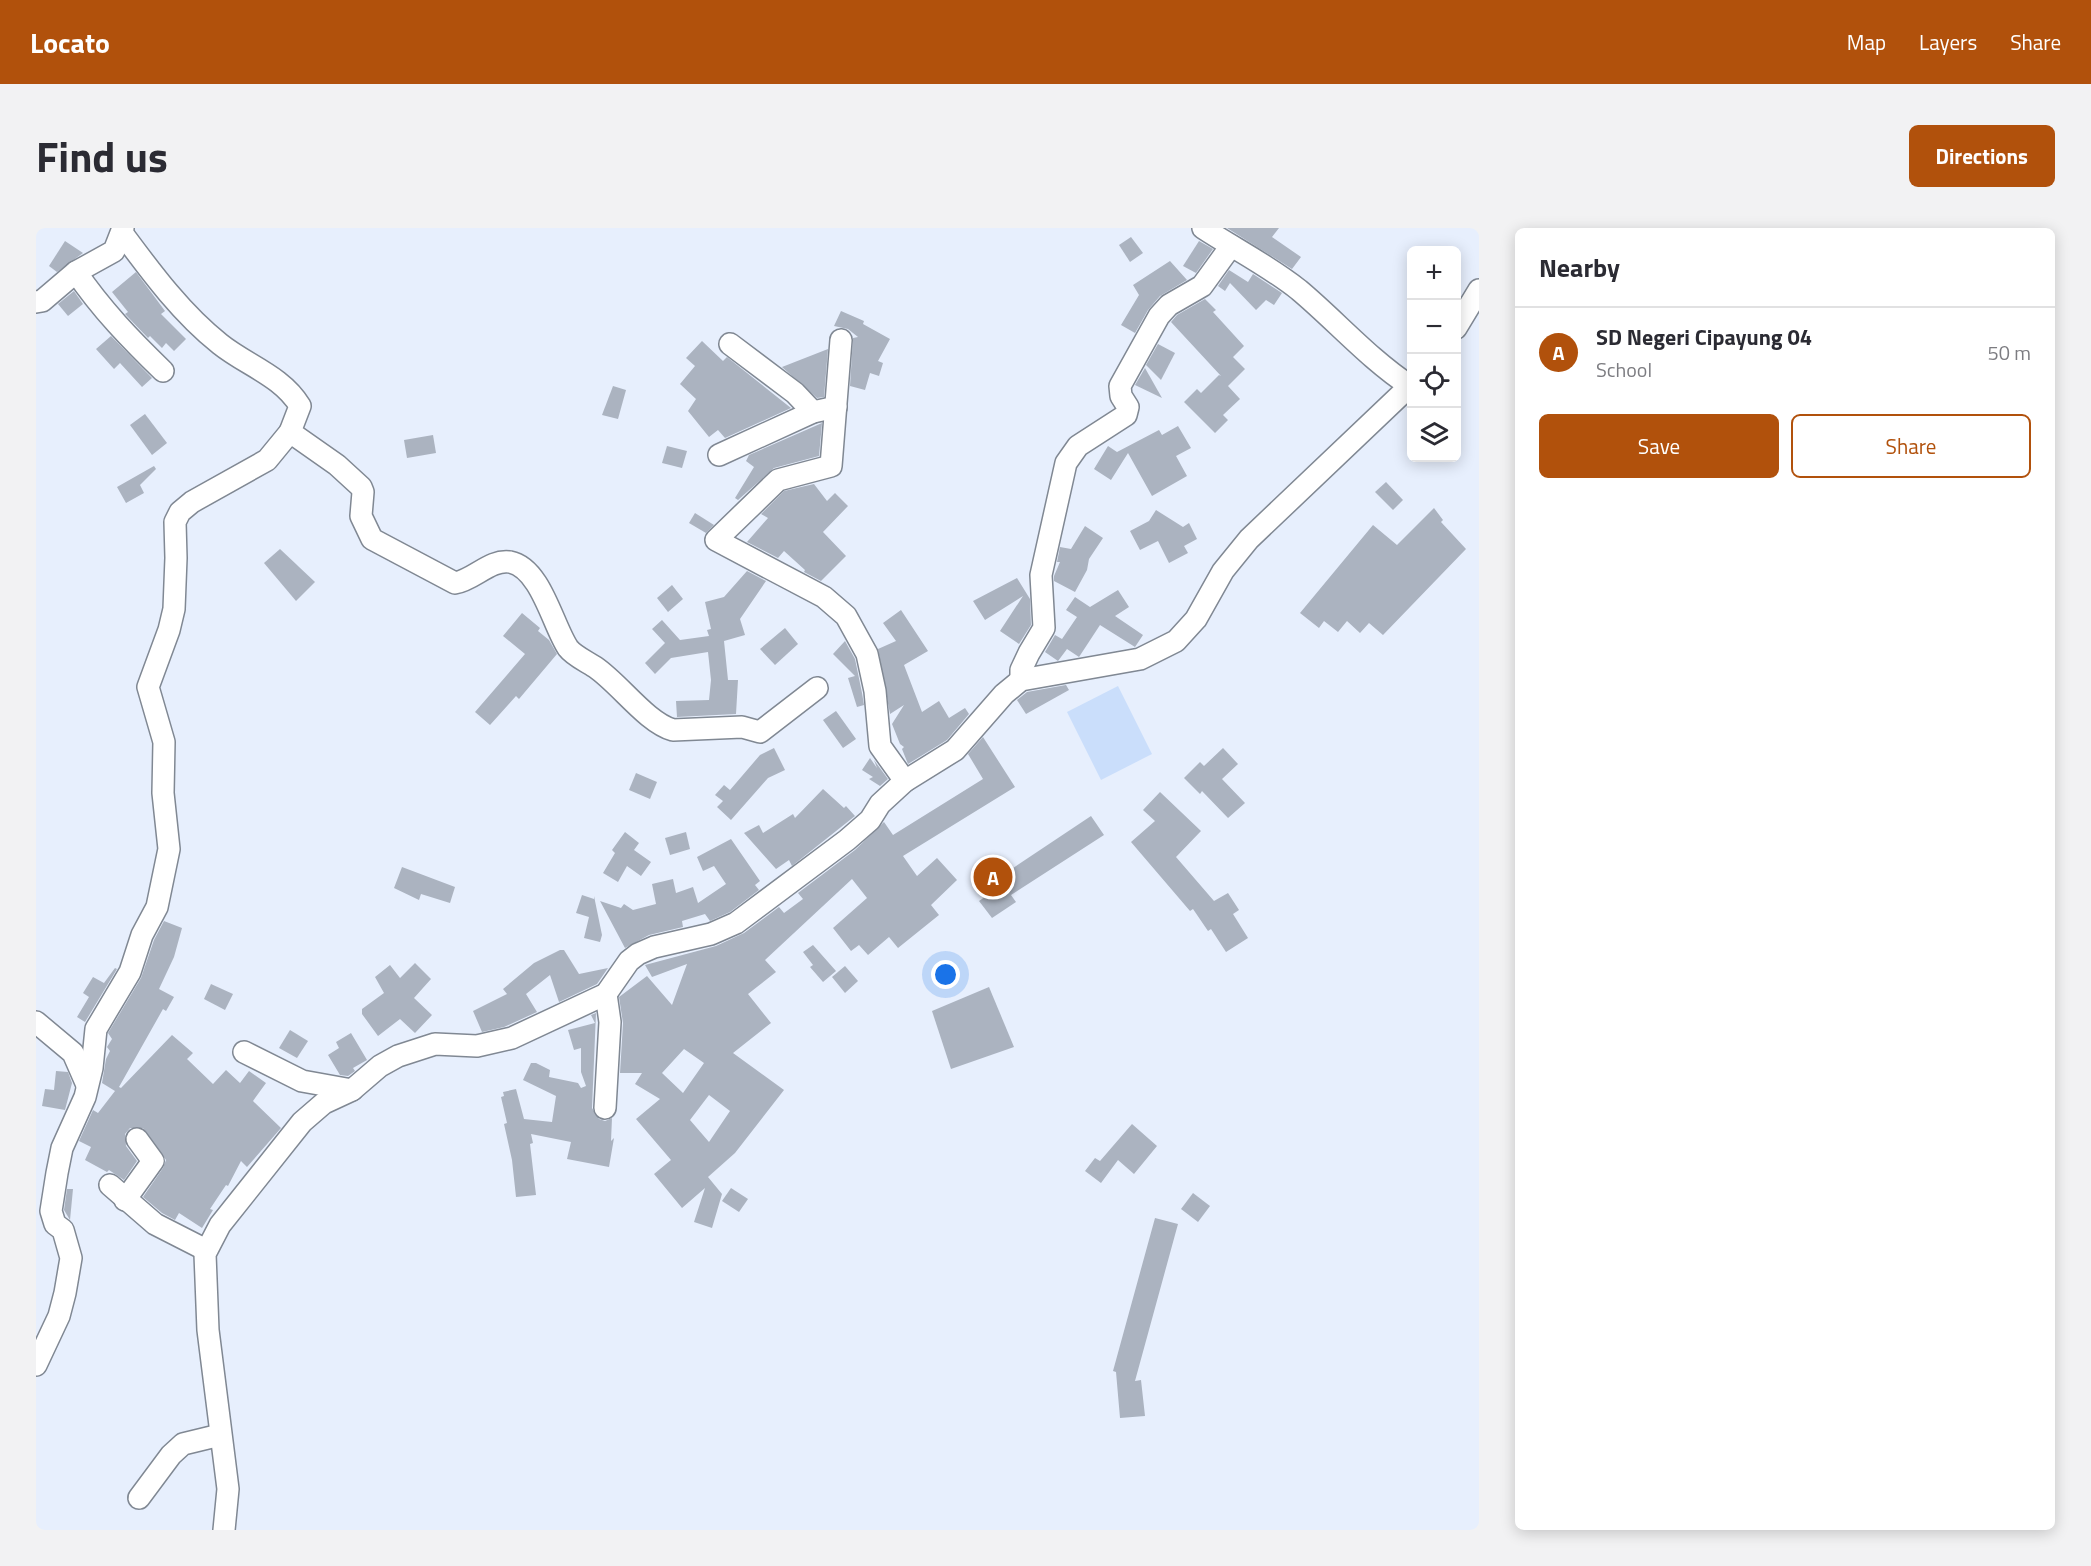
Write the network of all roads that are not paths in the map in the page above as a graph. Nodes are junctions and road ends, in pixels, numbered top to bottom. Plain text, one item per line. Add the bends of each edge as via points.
1 (1203, 228) edge
2 (122, 230) edge
3 (1231, 246) junction
4 (76, 272) junction
5 (1479, 290) edge
6 (36, 302) edge
7 (1461, 320) edge
8 (841, 340) dead end
9 (730, 344) dead end
10 (164, 371) dead end
11 (1407, 383) edge
12 (1407, 389) edge
13 (836, 407) junction
14 (813, 412) junction
15 (290, 432) junction
16 (719, 455) dead end
17 (1022, 680) junction
18 (817, 688) dead end
19 (905, 781) junction
20 (606, 994) junction
21 (36, 1022) edge
22 (244, 1052) dead end
23 (87, 1085) junction
24 (351, 1090) junction
25 (605, 1108) dead end
26 (137, 1139) dead end
27 (206, 1250) junction
28 (36, 1365) edge
29 (220, 1435) junction
30 (139, 1498) dead end
31 (224, 1530) edge

1 - 3 street
2 - 4 street via 114,251
2 - 15 street via 179,306 220,345 294,396 300,406
3 - 11 street via 1266,265
3 - 17 street via 1202,286 1169,305 1159,316 1120,386 1128,407 1126,415 1078,446 1066,463 1041,575 1044,628 1029,653
4 - 6 street
4 - 10 street via 125,334
5 - 7 street
8 - 13 street
9 - 14 street via 795,393
12 - 17 street via 1249,538 1222,571 1196,619 1176,641 1140,659
13 - 14 street
13 - 19 street via 831,466 778,480 716,540 814,591 846,616 867,654 880,746
14 - 16 street
15 - 18 street via 361,487 362,516 372,539 455,583 502,561 528,572 568,647 623,689 655,723 673,730 742,727 760,732
15 - 23 street via 267,460 192,502 174,522 174,609 148,687 164,742 163,793 169,849 156,907 130,972 96,1029
17 - 19 street via 1004,694 956,750
19 - 20 street via 847,840 760,906 721,930 638,954
20 - 24 street via 501,1041 477,1046 435,1044 414,1049 380,1066
20 - 25 street via 610,1022
21 - 23 street via 73,1053
22 - 24 street via 302,1081
23 - 28 street via 62,1148 51,1211 55,1224 63,1230 71,1258 65,1293 59,1316
24 - 27 street via 324,1103 303,1122 220,1225
26 - 27 street via 153,1161 118,1193 155,1224
27 - 29 street via 208,1330
29 - 30 street via 183,1444
29 - 31 street via 228,1489

